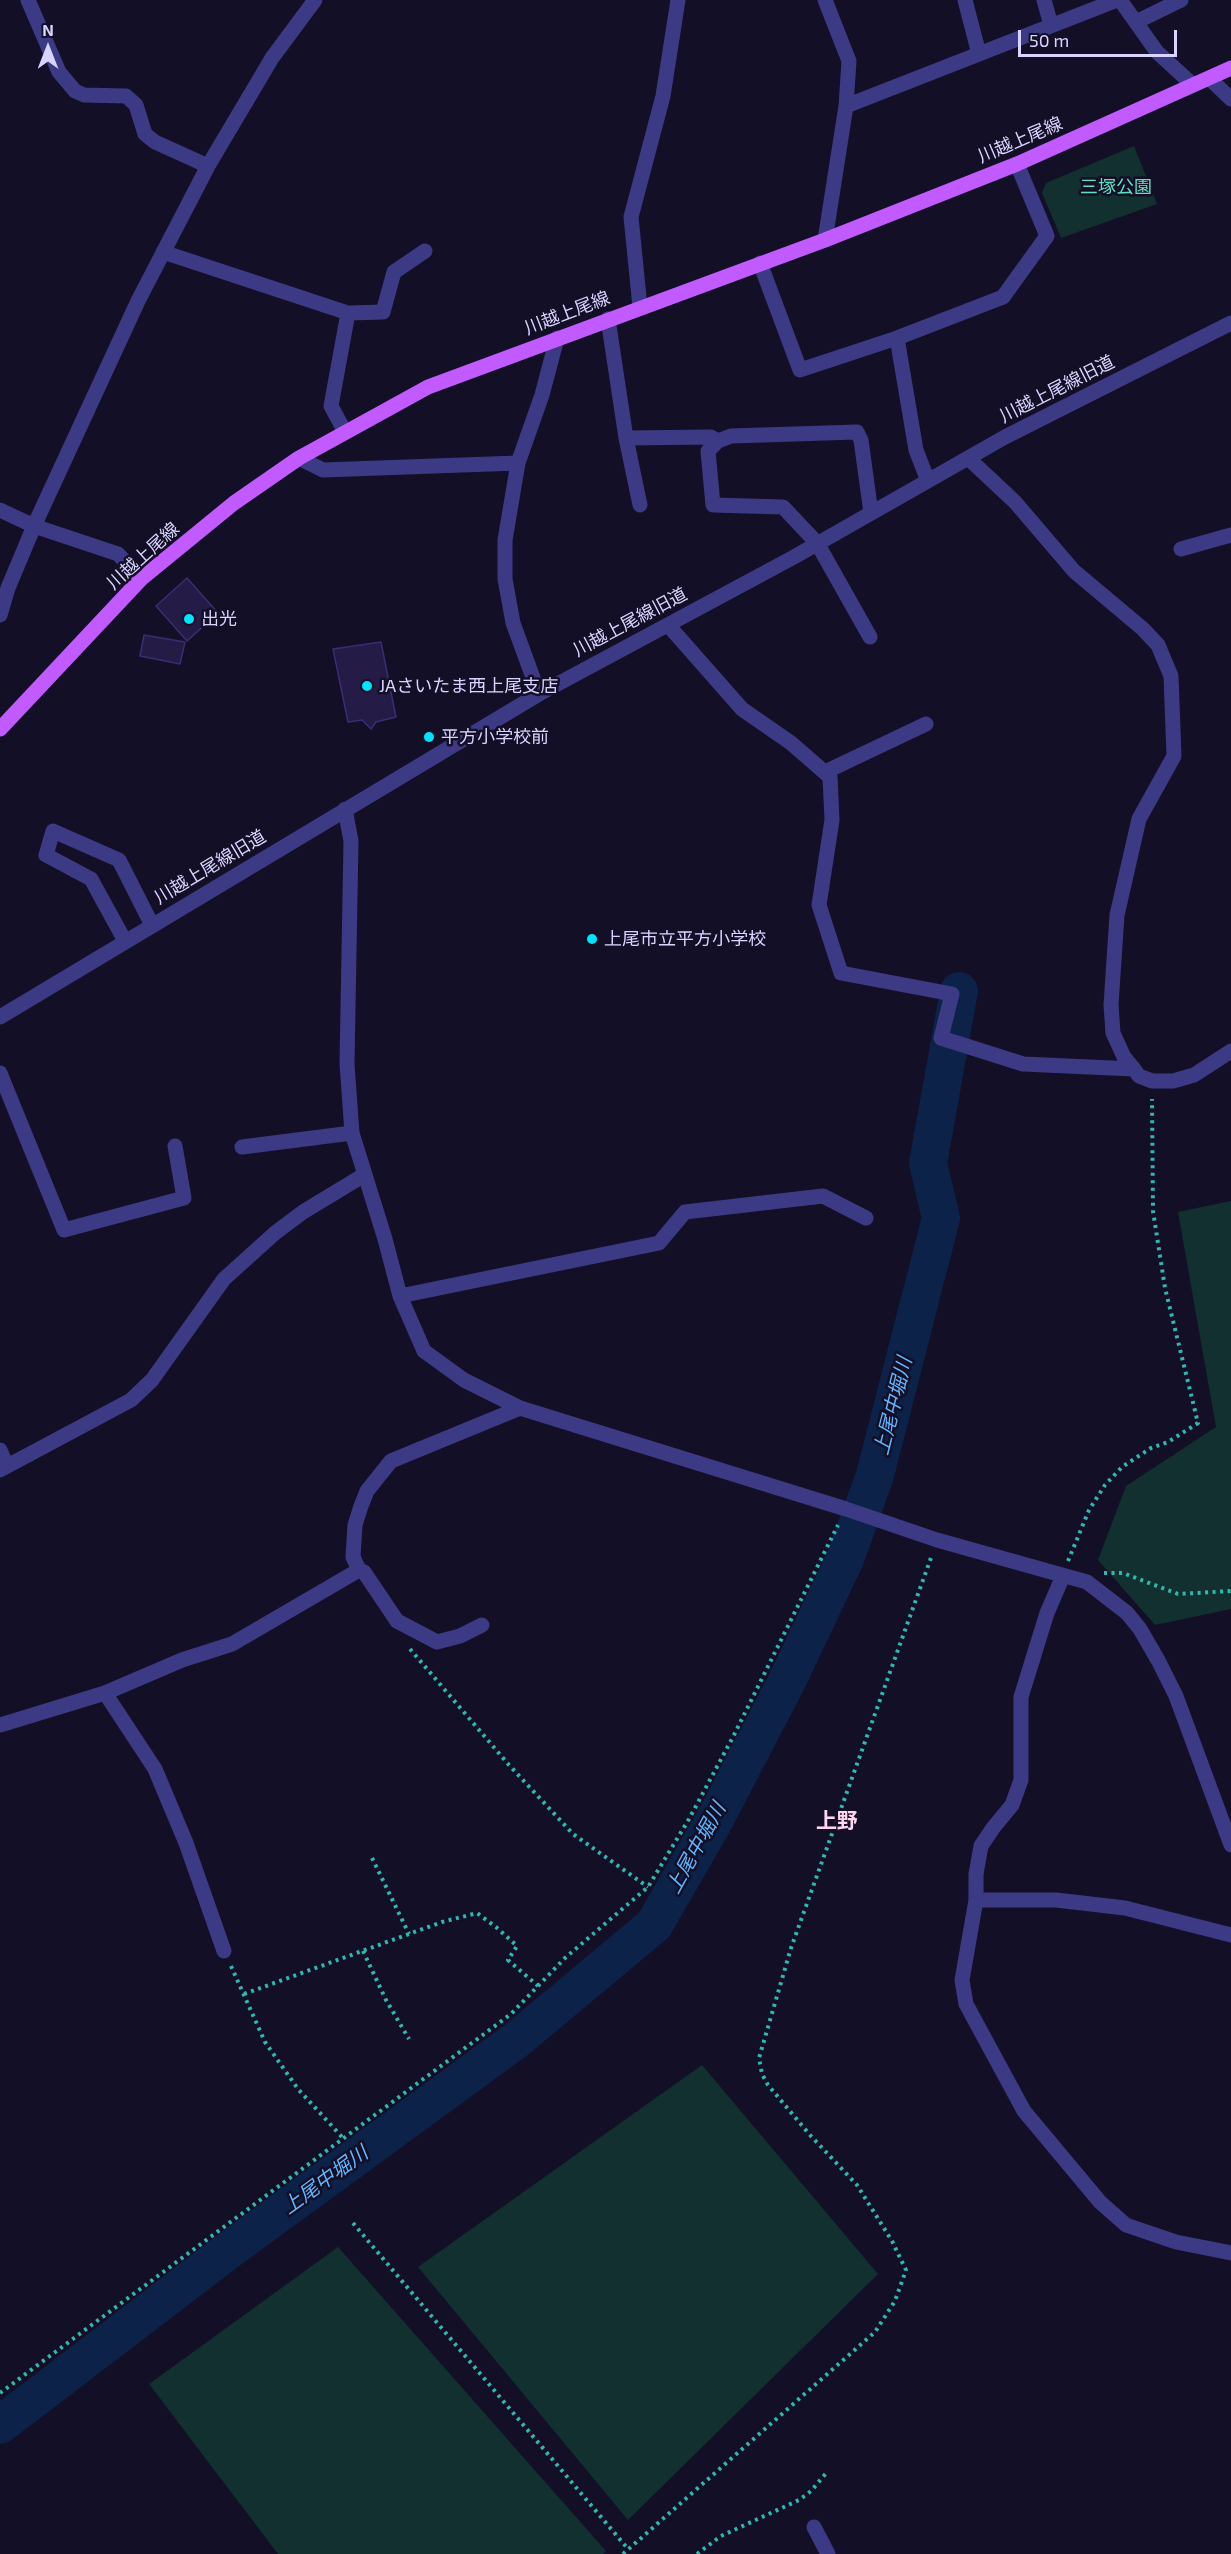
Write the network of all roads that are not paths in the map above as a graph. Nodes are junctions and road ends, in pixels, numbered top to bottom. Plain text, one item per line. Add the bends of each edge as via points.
1 (28, 0) edge
2 (299, 0) edge
3 (315, 0) edge
4 (678, 0) edge
5 (825, 0) edge
6 (965, 0) edge
7 (1044, 0) edge
8 (1118, 0) edge
9 (1181, 0) edge
10 (301, 17) junction
11 (1136, 22) junction
12 (1051, 25) junction
13 (979, 54) junction
14 (1231, 68) edge
15 (1210, 79) junction
16 (1193, 85) junction
17 (1231, 99) edge
18 (846, 106) junction
19 (1017, 164) junction
20 (207, 166) junction
21 (825, 240) junction
22 (425, 251) dead end
23 (163, 252) junction
24 (760, 263) junction
25 (640, 307) junction
26 (348, 313) junction
27 (608, 319) junction
28 (1231, 323) edge
29 (557, 338) junction
30 (897, 338) junction
31 (345, 432) junction
32 (626, 438) junction
33 (718, 441) junction
34 (299, 458) junction
35 (968, 458) junction
36 (518, 463) junction
37 (928, 481) junction
38 (640, 505) dead end
39 (0, 510) edge
40 (871, 513) junction
41 (34, 526) junction
42 (1231, 535) edge
43 (817, 543) junction
44 (1181, 549) dead end
45 (141, 579) junction
46 (0, 615) edge
47 (668, 624) junction
48 (870, 637) dead end
49 (539, 694) junction
50 (926, 724) dead end
51 (0, 729) edge
52 (825, 772) junction
53 (345, 808) junction
54 (152, 925) junction
55 (125, 941) junction
56 (0, 1017) edge
57 (1231, 1052) edge
58 (1134, 1069) junction
59 (0, 1073) edge
60 (352, 1133) junction
61 (175, 1146) dead end
62 (242, 1148) dead end
63 (364, 1174) junction
64 (866, 1218) dead end
65 (400, 1296) junction
66 (520, 1408) junction
67 (0, 1450) edge
68 (4, 1468) edge
69 (360, 1570) junction
70 (1064, 1576) junction
71 (482, 1625) dead end
72 (105, 1693) junction
73 (0, 1725) edge
74 (1231, 1845) edge
75 (976, 1900) junction
76 (1231, 1935) edge
77 (224, 1951) road end
78 (1231, 2253) edge
79 (814, 2527) dead end
80 (828, 2554) edge

1 - 20 street via 59,72 75,91 84,95 126,96 136,105 145,134
2 - 10 street
3 - 10 street
4 - 25 street via 663,96 631,217
5 - 18 street via 849,61
6 - 13 street
7 - 12 street
8 - 11 street
8 - 12 street
9 - 11 street
10 - 20 street
11 - 16 street via 1157,52
12 - 13 street
13 - 18 street
14 - 15 main road, 川越上尾線
15 - 16 main road, 川越上尾線
15 - 17 street
16 - 19 main road, 川越上尾線
18 - 21 street
19 - 21 main road, 川越上尾線
19 - 30 street via 1047,236 1003,297
20 - 23 street
21 - 24 main road, 川越上尾線
22 - 26 street via 394,272 383,312
23 - 26 street
23 - 41 street
24 - 25 main road, 川越上尾線
24 - 30 street via 800,370
25 - 27 main road, 川越上尾線
26 - 31 street via 331,406
27 - 29 main road, 川越上尾線
27 - 32 street
28 - 35 street, 川越上尾線旧道
29 - 31 main road, 川越上尾線 via 428,387
29 - 36 street
30 - 37 street via 916,450
31 - 34 main road, 川越上尾線
32 - 33 street via 711,436
32 - 38 street
33 - 40 street via 731,436 857,432
33 - 43 street via 708,451 713,505 783,507
34 - 36 street via 323,470
34 - 45 main road, 川越上尾線 via 234,503
35 - 37 street, 川越上尾線旧道
35 - 58 street via 1014,502 1074,571 1158,645 1171,676 1174,756 1139,819 1117,915 1113,1033
36 - 49 street via 505,540 506,579 513,623
37 - 40 street, 川越上尾線旧道
39 - 41 street
40 - 43 street, 川越上尾線旧道
41 - 45 street via 118,554
41 - 46 street
42 - 44 street
43 - 47 street, 川越上尾線旧道
43 - 48 street
45 - 51 main road, 川越上尾線
47 - 49 street, 川越上尾線旧道
47 - 52 street via 742,709
49 - 53 street, 川越上尾線旧道
50 - 52 street
52 - 58 street via 830,777 832,820 819,905 841,973 952,994 941,1038 1023,1064
53 - 54 street, 川越上尾線旧道
53 - 60 street via 351,841 347,1064
54 - 55 street, 川越上尾線旧道
54 - 55 street via 119,860 53,831 46,855 91,879
55 - 56 street, 川越上尾線旧道
57 - 58 street via 1194,1075 1173,1081 1152,1081 1139,1076
59 - 61 street via 64,1230 184,1198
60 - 62 street
60 - 63 street
63 - 65 street
63 - 68 street via 303,1212 224,1279 152,1380 130,1400
64 - 65 street via 823,1196 685,1212 658,1243
65 - 66 street via 424,1351 464,1380
66 - 69 street via 391,1461 367,1491 361,1506 353,1557
66 - 70 street via 937,1540
67 - 68 street
69 - 71 street via 397,1621 437,1642
69 - 72 street via 232,1644 182,1660
70 - 74 street via 1087,1582 1127,1613 1140,1629 1176,1696
70 - 75 street via 1047,1613 1021,1697 1021,1780 1012,1805 981,1846
72 - 73 street
72 - 77 street via 155,1769
75 - 76 street via 1056,1900 1125,1908
75 - 78 street via 962,1980 966,2004 1024,2111 1100,2202 1126,2225 1176,2242
79 - 80 street

